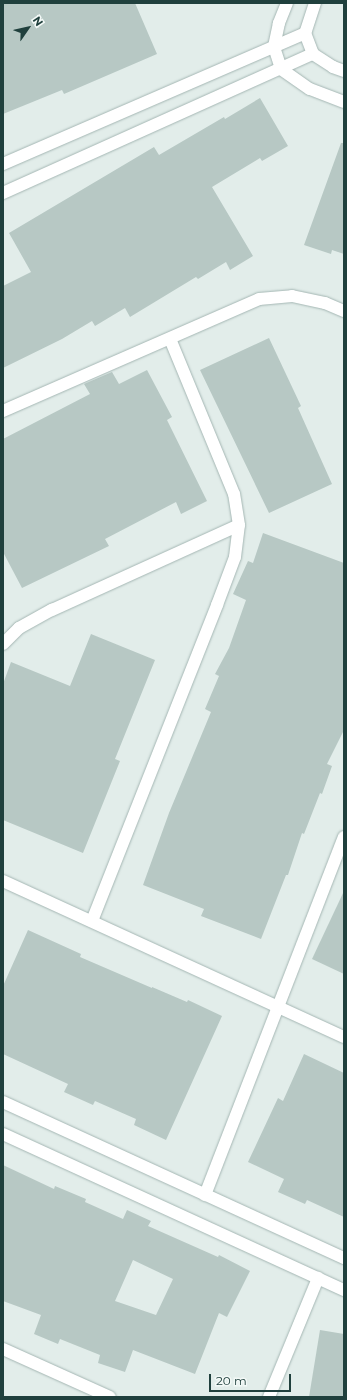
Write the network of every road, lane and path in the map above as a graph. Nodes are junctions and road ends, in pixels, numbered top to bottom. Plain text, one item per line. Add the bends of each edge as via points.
1 (287, 3) edge
2 (315, 3) edge
3 (305, 33) junction
4 (274, 47) junction
5 (313, 54) junction
6 (281, 69) junction
7 (344, 71) edge
8 (344, 102) edge
9 (3, 164) edge
10 (3, 193) edge
11 (344, 311) edge
12 (170, 339) junction
13 (3, 411) edge
14 (239, 525) junction
15 (3, 644) edge
16 (344, 837) edge
17 (3, 881) edge
18 (92, 921) junction
19 (278, 1006) junction
20 (344, 1036) edge
21 (3, 1102) edge
22 (3, 1134) edge
23 (206, 1195) junction
24 (344, 1258) edge
25 (318, 1278) junction
26 (344, 1290) edge
27 (3, 1349) edge
28 (110, 1397) edge
29 (269, 1397) edge

1 - 4 street via 279,23
2 - 3 street
3 - 4 street
3 - 5 street
4 - 6 street
4 - 9 street
5 - 6 street
5 - 7 street
6 - 8 street via 310,89
6 - 10 street
11 - 12 street via 325,303 292,296 259,299
12 - 13 street
12 - 14 street via 234,494
14 - 15 street via 52,610 19,628
14 - 18 street via 235,557
16 - 19 street
17 - 18 street
18 - 19 street
19 - 20 street
19 - 23 street
21 - 23 street
22 - 25 street
23 - 24 street
25 - 26 street
25 - 29 street
27 - 28 street

